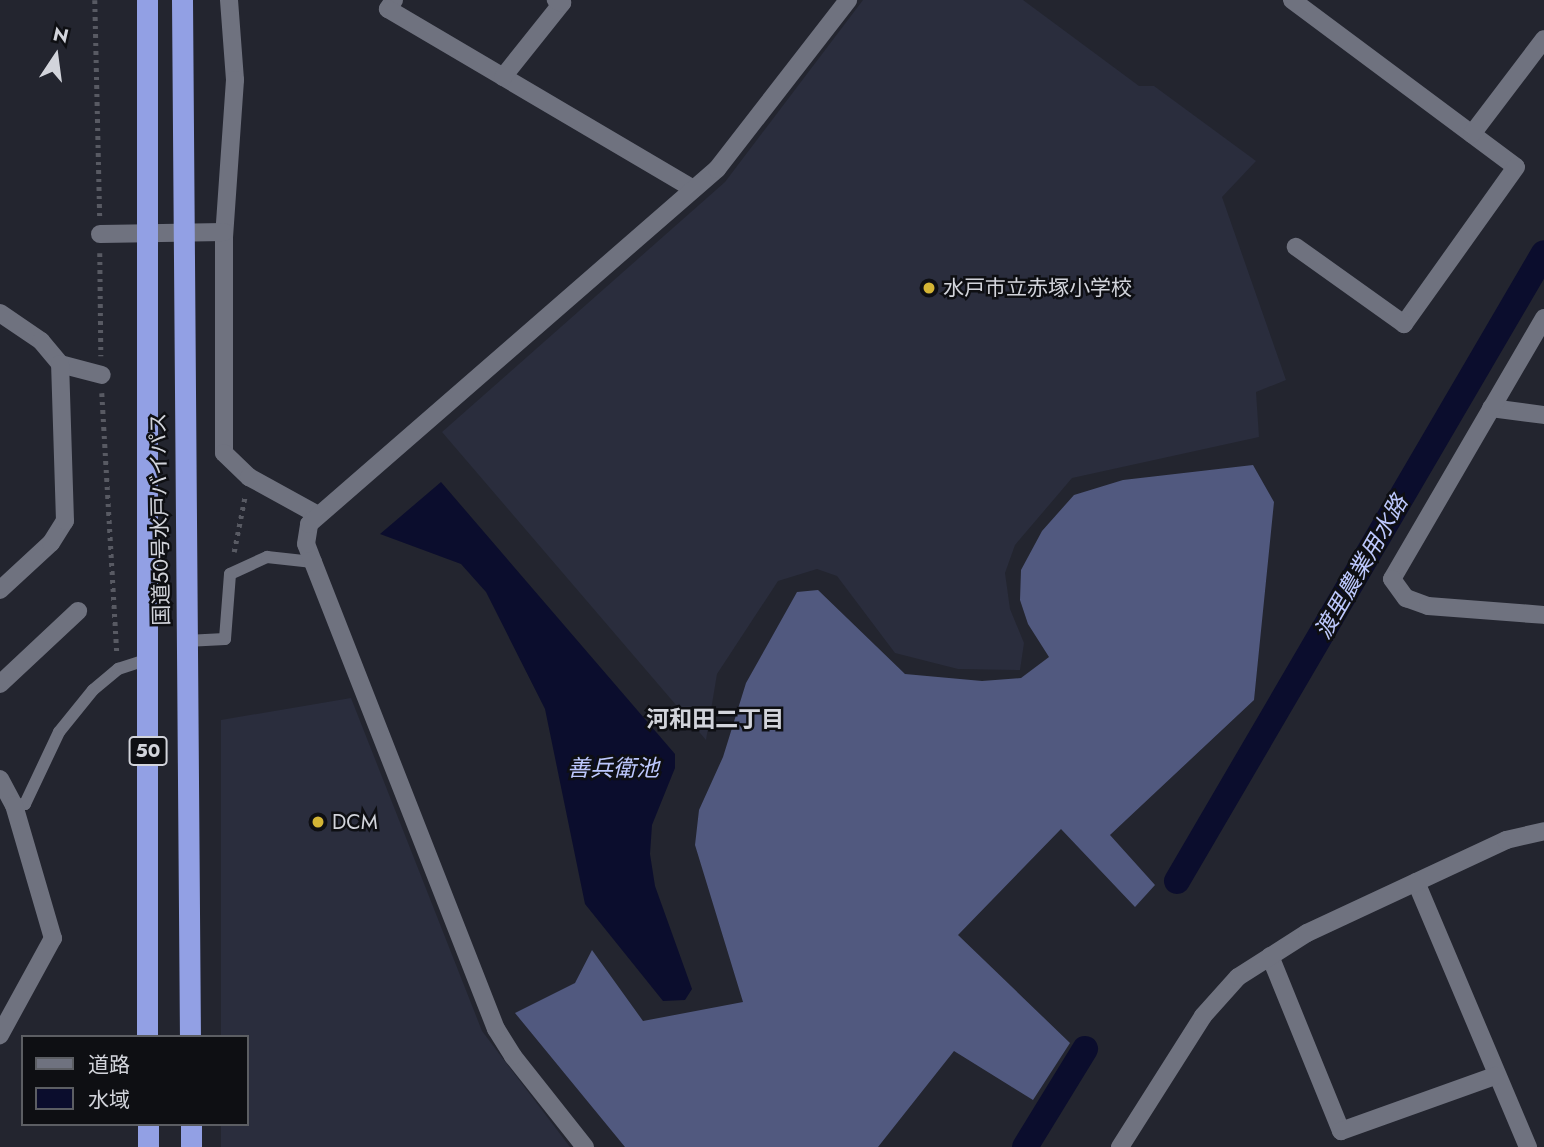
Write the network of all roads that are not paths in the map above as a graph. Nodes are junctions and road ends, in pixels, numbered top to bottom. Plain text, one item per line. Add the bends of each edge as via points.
1 (147, 0) edge
2 (182, 0) edge
3 (229, 0) edge
4 (394, 0) edge
5 (556, 0) edge
6 (848, 0) edge
7 (1295, 1) edge
8 (1544, 39) edge
9 (503, 77) junction
10 (1472, 134) junction
11 (693, 189) junction
12 (224, 232) junction
13 (100, 234) road end
14 (1296, 247) dead end
15 (0, 313) edge
16 (1544, 318) edge
17 (60, 364) junction
18 (102, 375) road end
19 (1491, 408) junction
20 (1544, 415) edge
21 (318, 515) junction
22 (313, 562) junction
23 (0, 590) edge
24 (78, 611) dead end
25 (1544, 615) edge
26 (186, 641) junction
27 (148, 659) junction
28 (0, 684) edge
29 (0, 779) edge
30 (14, 805) junction
31 (1544, 831) edge
32 (1416, 882) junction
33 (1270, 956) junction
34 (0, 1035) edge
35 (147, 1035) edge
36 (190, 1035) edge
37 (1495, 1076) junction
38 (148, 1126) edge
39 (191, 1126) edge
40 (148, 1147) edge
41 (191, 1147) edge
42 (585, 1147) edge
43 (1120, 1147) edge
44 (1528, 1147) edge

1 - 27 highway, 国道50号水戸バイパス / 50
2 - 26 highway, 国道50号水戸バイパス / 50
3 - 12 street via 234,80
4 - 9 street via 388,9
5 - 9 street via 562,3
6 - 11 street via 752,128
7 - 10 street
8 - 10 street
9 - 11 street
10 - 14 street via 1516,167 1404,324
11 - 21 street
12 - 13 street
12 - 21 street via 224,453 249,477
15 - 17 street via 41,341
16 - 19 street
17 - 18 street
17 - 23 street via 65,521 51,543
19 - 20 street
19 - 25 street via 1392,579 1406,598 1428,606
21 - 22 street via 309,524 306,544
22 - 26 lane via 267,557 230,574 225,639
22 - 42 street via 496,1029
24 - 28 street
26 - 36 highway, 国道50号水戸バイパス / 50
27 - 30 lane via 118,668 59,732 25,804
27 - 35 highway, 国道50号水戸バイパス / 50
29 - 30 street
30 - 34 street via 53,938
31 - 32 street via 1506,840
32 - 33 street
32 - 37 street
33 - 37 street via 1341,1131
33 - 43 street via 1238,977 1203,1016
37 - 44 street
38 - 40 highway
39 - 41 highway

